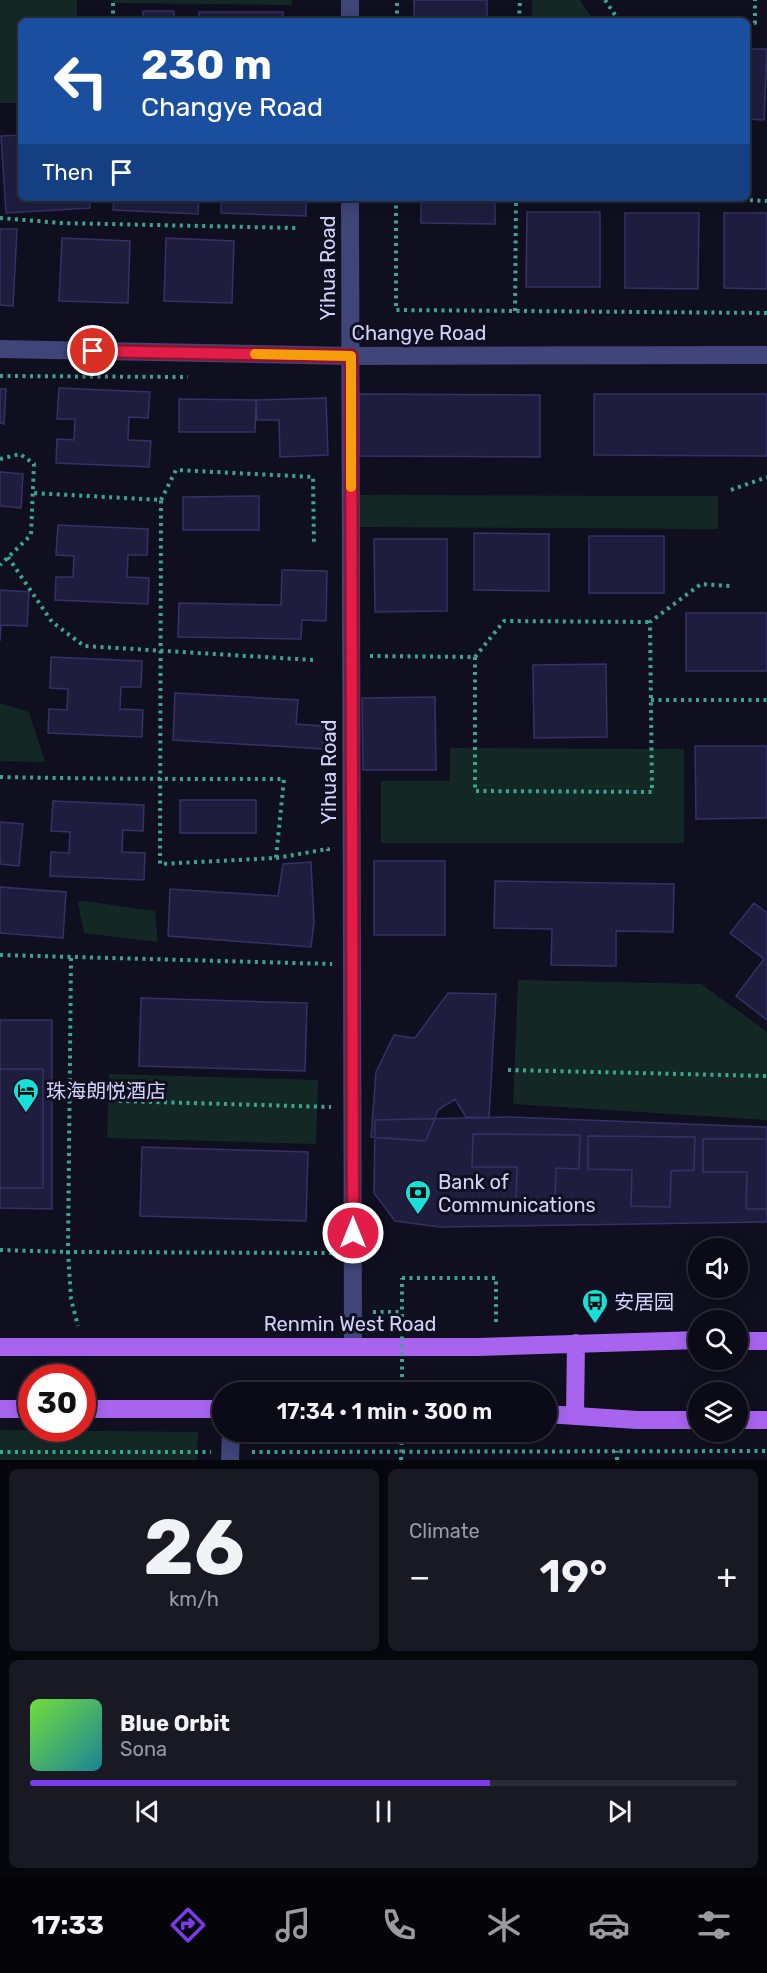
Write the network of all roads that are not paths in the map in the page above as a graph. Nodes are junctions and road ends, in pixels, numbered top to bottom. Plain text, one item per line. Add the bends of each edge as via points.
1 (350, 0) edge
2 (350, 18) edge
3 (350, 201) edge
4 (0, 350) edge
5 (767, 354) edge
6 (351, 356) junction
7 (688, 1340) edge
8 (748, 1341) edge
9 (767, 1341) edge
10 (576, 1343) junction
11 (0, 1347) edge
12 (353, 1347) junction
13 (0, 1409) edge
14 (18, 1409) edge
15 (96, 1409) edge
16 (212, 1409) edge
17 (557, 1415) edge
18 (575, 1416) junction
19 (688, 1420) edge
20 (748, 1420) edge
21 (767, 1420) edge

1 - 2 street
3 - 6 street, Yihua Road
4 - 6 street, Changye Road
5 - 6 street, Changye Road
6 - 12 street, Yihua Road
7 - 10 main road, Renmin West Road
8 - 9 main road
10 - 12 main road, Renmin West Road
10 - 18 main road
11 - 12 main road, Renmin West Road
13 - 14 main road
15 - 16 main road
17 - 18 main road
18 - 19 main road
20 - 21 main road

